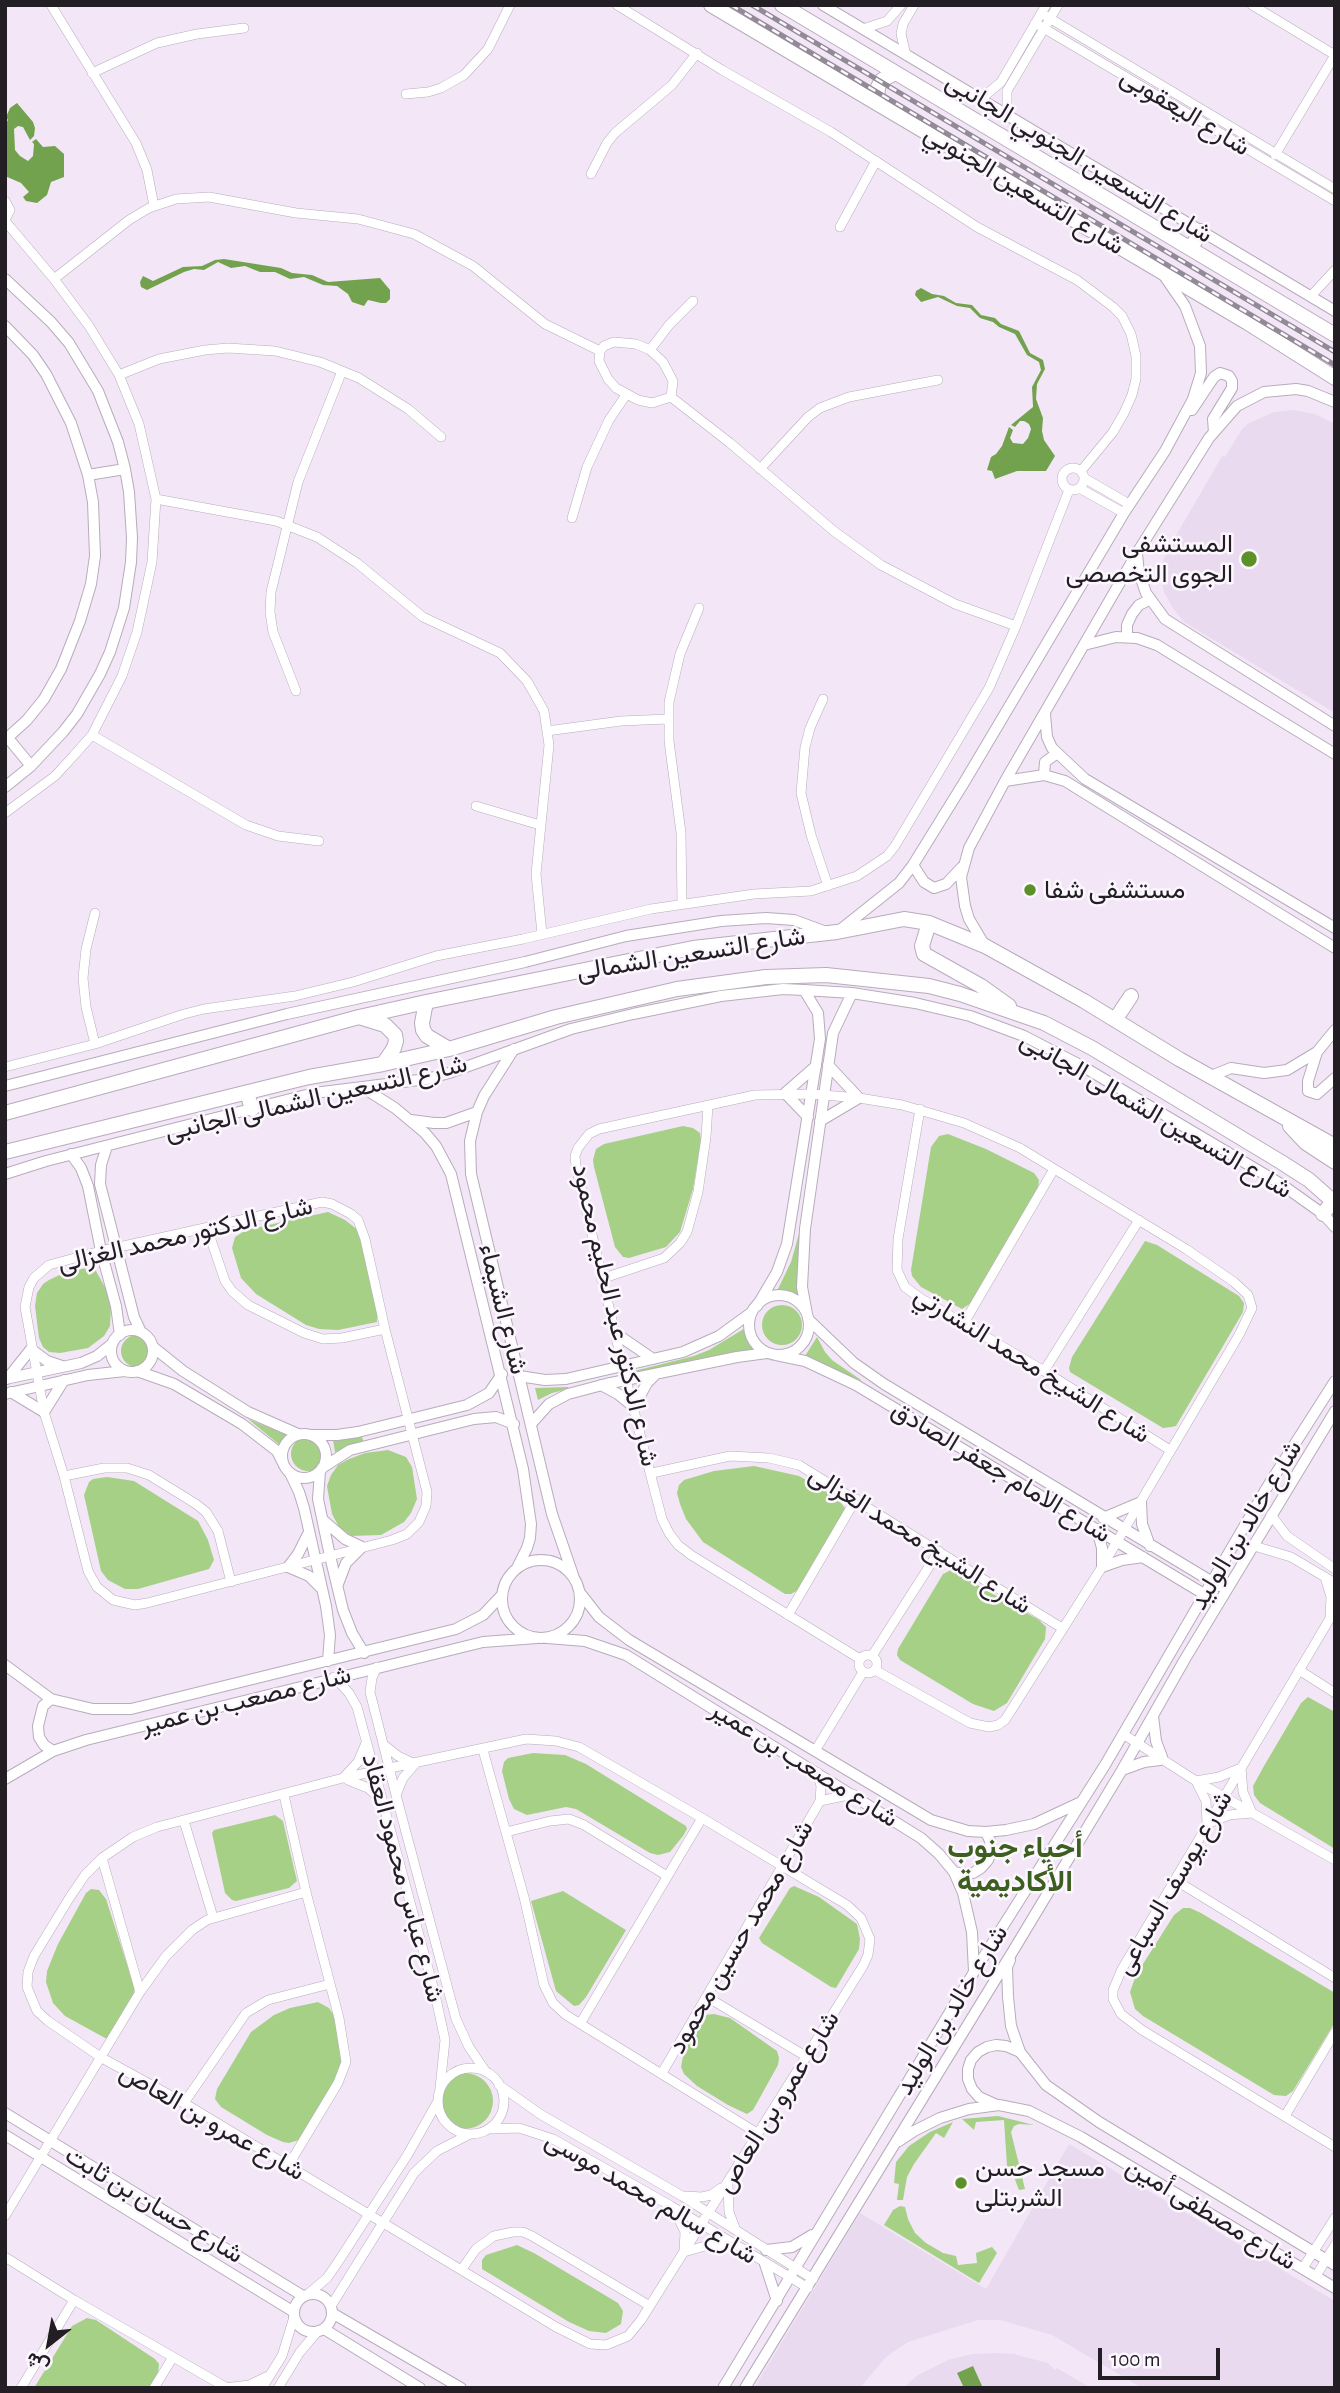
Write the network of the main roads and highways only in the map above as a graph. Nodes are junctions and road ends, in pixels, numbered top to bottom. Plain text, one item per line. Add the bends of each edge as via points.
1 (711, 5) edge
2 (782, 5) edge
3 (895, 73) junction
4 (877, 103) junction
5 (1201, 231) road end
6 (1191, 248) junction
7 (1335, 335) edge
8 (1335, 378) edge
9 (929, 923) junction
10 (1131, 996) dead end
11 (426, 1002) junction
12 (1017, 1012) junction
13 (359, 1017) junction
14 (1115, 1020) junction
15 (449, 1049) junction
16 (383, 1064) junction
17 (247, 1093) junction
18 (252, 1109) road end
19 (5, 1113) edge
20 (1282, 1117) junction
21 (1335, 1146) edge
22 (5, 1152) edge
23 (1335, 1162) edge
24 (1334, 1202) edge
25 (1322, 1214) road end

1 - 4 main road, شارع التسعين الجنوبي
2 - 3 main road, شارع التسعين الجنوبي
3 - 4 main road via 882,80
3 - 6 main road, شارع التسعين الجنوبي
4 - 8 main road, شارع التسعين الجنوبي
5 - 6 main road
6 - 7 main road, شارع التسعين الجنوبي
9 - 11 main road, شارع التسعين الشمالى via 904,919 693,948
9 - 12 main road via 924,954
9 - 14 main road, شارع التسعين الشمالى via 985,946
10 - 14 main road
11 - 13 main road, شارع التسعين الشمالى
11 - 15 main road via 423,1030
12 - 15 main road, شارع التسعين الشمالى via 903,982 826,975 766,977 677,989 556,1017
12 - 24 main road, شارع التسعين الشمالى via 1102,1054 1296,1172
13 - 16 main road via 385,1025 396,1035
13 - 19 main road, شارع التسعين الشمالى
14 - 20 main road, شارع التسعين الشمالى
15 - 16 main road, شارع التسعين الشمالى
16 - 17 main road, شارع التسعين الشمالى
17 - 18 main road
17 - 22 main road, شارع التسعين الشمالى
20 - 21 main road, شارع التسعين الشمالى
20 - 23 main road via 1306,1143
24 - 25 main road

